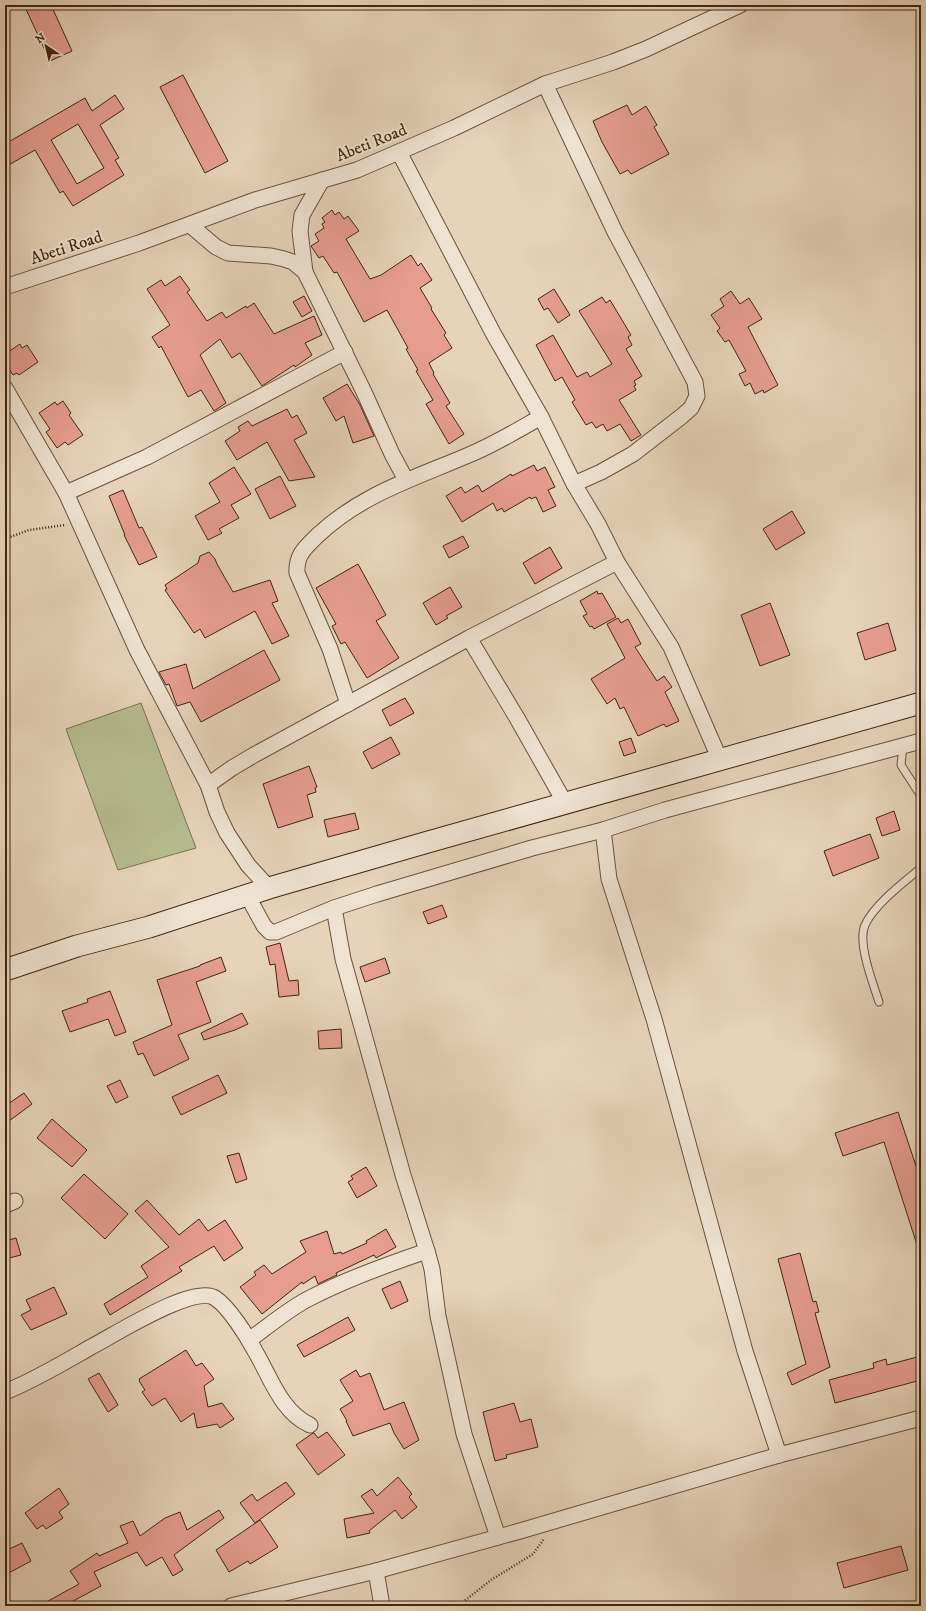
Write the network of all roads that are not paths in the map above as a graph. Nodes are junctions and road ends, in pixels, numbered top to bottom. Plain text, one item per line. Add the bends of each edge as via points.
1 (740, 5) edge
2 (545, 84) junction
3 (398, 152) junction
4 (322, 180) junction
5 (190, 225) junction
6 (305, 272) junction
7 (5, 287) edge
8 (345, 352) junction
9 (5, 388) edge
10 (541, 417) junction
11 (406, 480) junction
12 (574, 484) junction
13 (66, 493) junction
14 (617, 562) junction
15 (469, 638) junction
16 (348, 704) junction
17 (921, 704) edge
18 (921, 741) edge
19 (903, 746) junction
20 (720, 760) junction
21 (208, 785) junction
22 (921, 796) edge
23 (565, 803) junction
24 (603, 830) junction
25 (921, 868) edge
26 (269, 888) junction
27 (247, 895) junction
28 (334, 908) junction
29 (5, 970) edge
30 (880, 1002) dead end
31 (427, 1251) junction
32 (249, 1340) junction
33 (5, 1392) edge
34 (921, 1418) edge
35 (310, 1425) dead end
36 (779, 1455) junction
37 (498, 1537) junction
38 (376, 1571) junction
39 (231, 1606) edge
40 (382, 1606) edge

1 - 2 street, Abeti Road via 646,49
2 - 3 street, Abeti Road
2 - 12 street via 615,232 695,382 697,396 691,408 633,454
3 - 4 street, Abeti Road via 357,170
3 - 10 street via 493,333
4 - 5 street, Abeti Road via 255,200
4 - 6 street via 302,214 300,231
5 - 6 street via 216,247 228,253 284,259 293,262
5 - 7 street, Abeti Road
6 - 8 street
8 - 11 street
8 - 13 street via 147,457
9 - 13 street
10 - 11 street via 472,454
10 - 12 street
11 - 16 street via 354,507 304,548 296,562 297,573 330,648
12 - 14 street
13 - 21 street via 137,650
14 - 15 street
14 - 20 street via 671,647
15 - 16 street
15 - 23 street
16 - 21 street via 254,755
17 - 20 main road
18 - 19 street
19 - 22 lane via 901,765
19 - 24 street via 665,810
20 - 23 main road
21 - 26 street via 227,833 248,865
23 - 26 main road
24 - 28 street
24 - 36 street via 609,879 654,1019 745,1351
25 - 30 lane via 880,905 864,926 863,946 867,966
26 - 27 main road
27 - 28 street via 270,932 276,932
27 - 29 main road
28 - 31 street via 343,959 403,1175
31 - 32 street via 309,1298
31 - 37 street via 438,1316 464,1434
32 - 33 street via 235,1320 214,1298 205,1295 194,1297 175,1303 132,1324
32 - 35 street via 278,1394 300,1420
34 - 36 street
36 - 37 street
37 - 38 street
38 - 39 street
38 - 40 street

